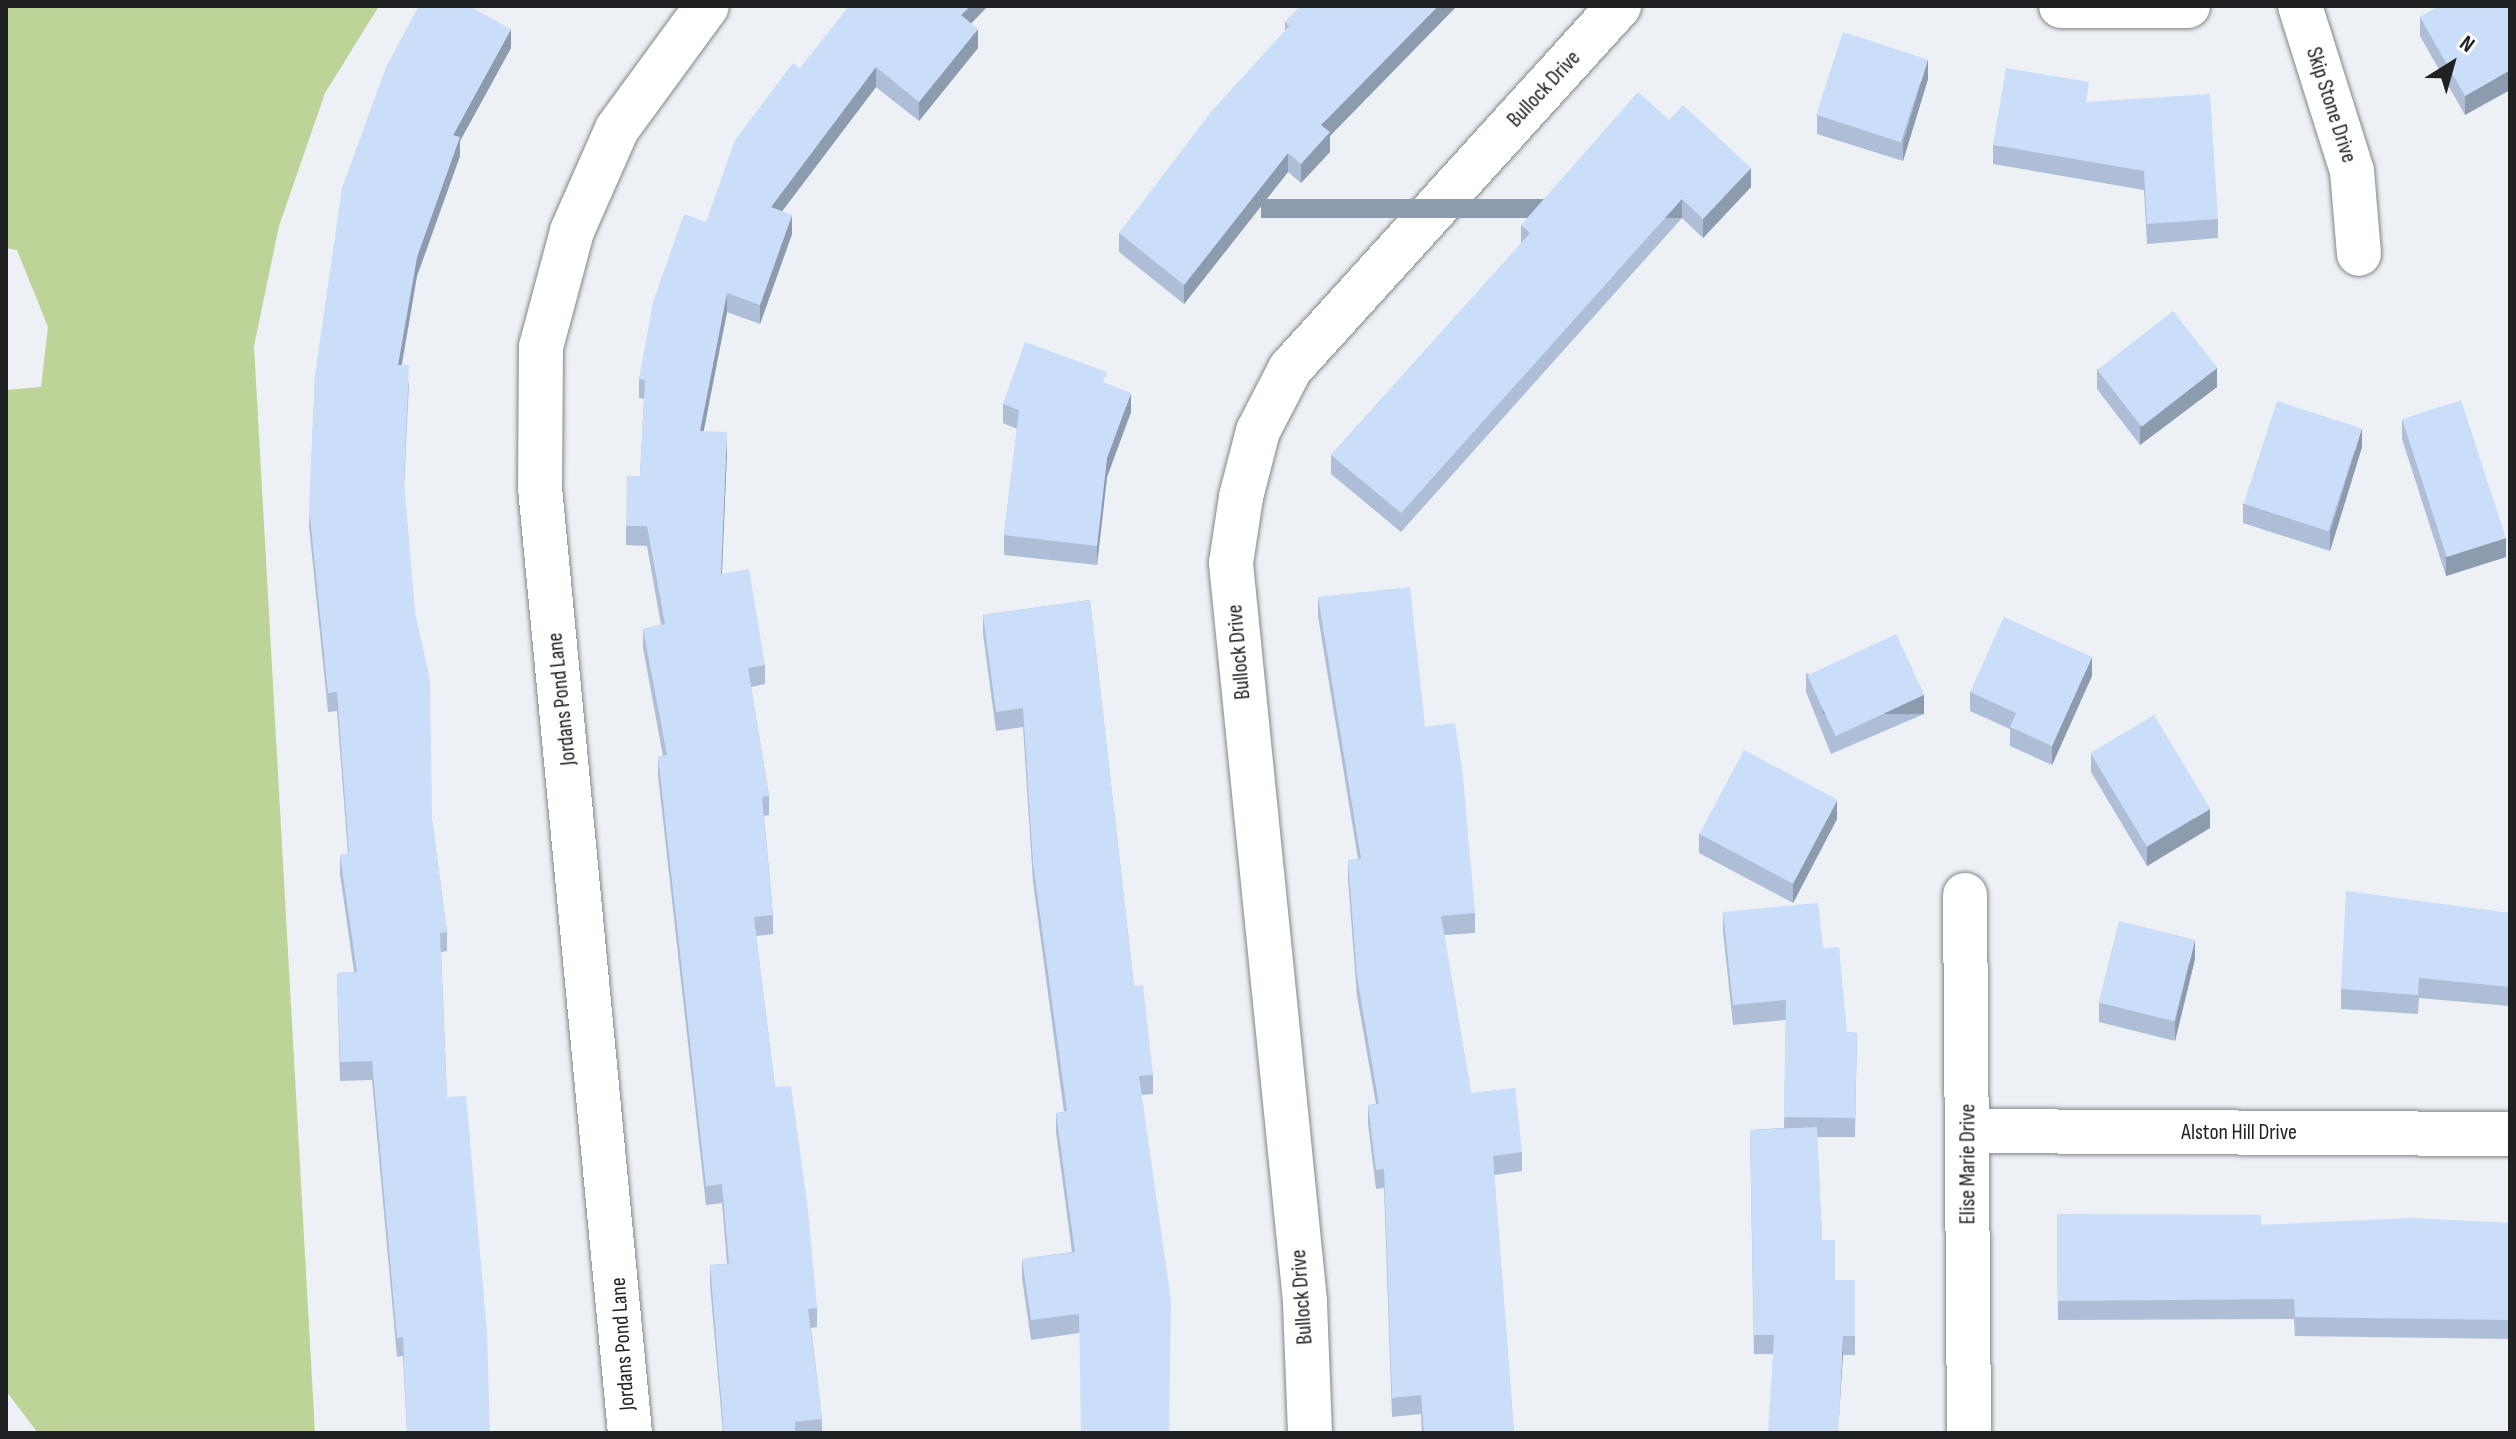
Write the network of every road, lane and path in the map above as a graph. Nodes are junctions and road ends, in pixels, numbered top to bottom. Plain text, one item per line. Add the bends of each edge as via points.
1 (707, 6) edge
2 (1619, 6) edge
3 (2061, 6) edge
4 (2188, 6) edge
5 (2300, 6) edge
6 (2359, 254) dead end
7 (1965, 895) dead end
8 (1968, 1131) junction
9 (2510, 1134) edge
10 (630, 1433) edge
11 (1310, 1433) edge
12 (1969, 1433) edge

1 - 10 street, Jordans Pond Lane via 617,129 572,231 541,347 540,488
2 - 11 street, Bullock Drive via 1290,369 1258,431 1241,497 1231,563 1305,1301
3 - 4 street
5 - 6 street, Skip Stone Drive via 2352,171
7 - 8 street, Elise Marie Drive
8 - 9 street, Alston Hill Drive
8 - 12 street, Elise Marie Drive

